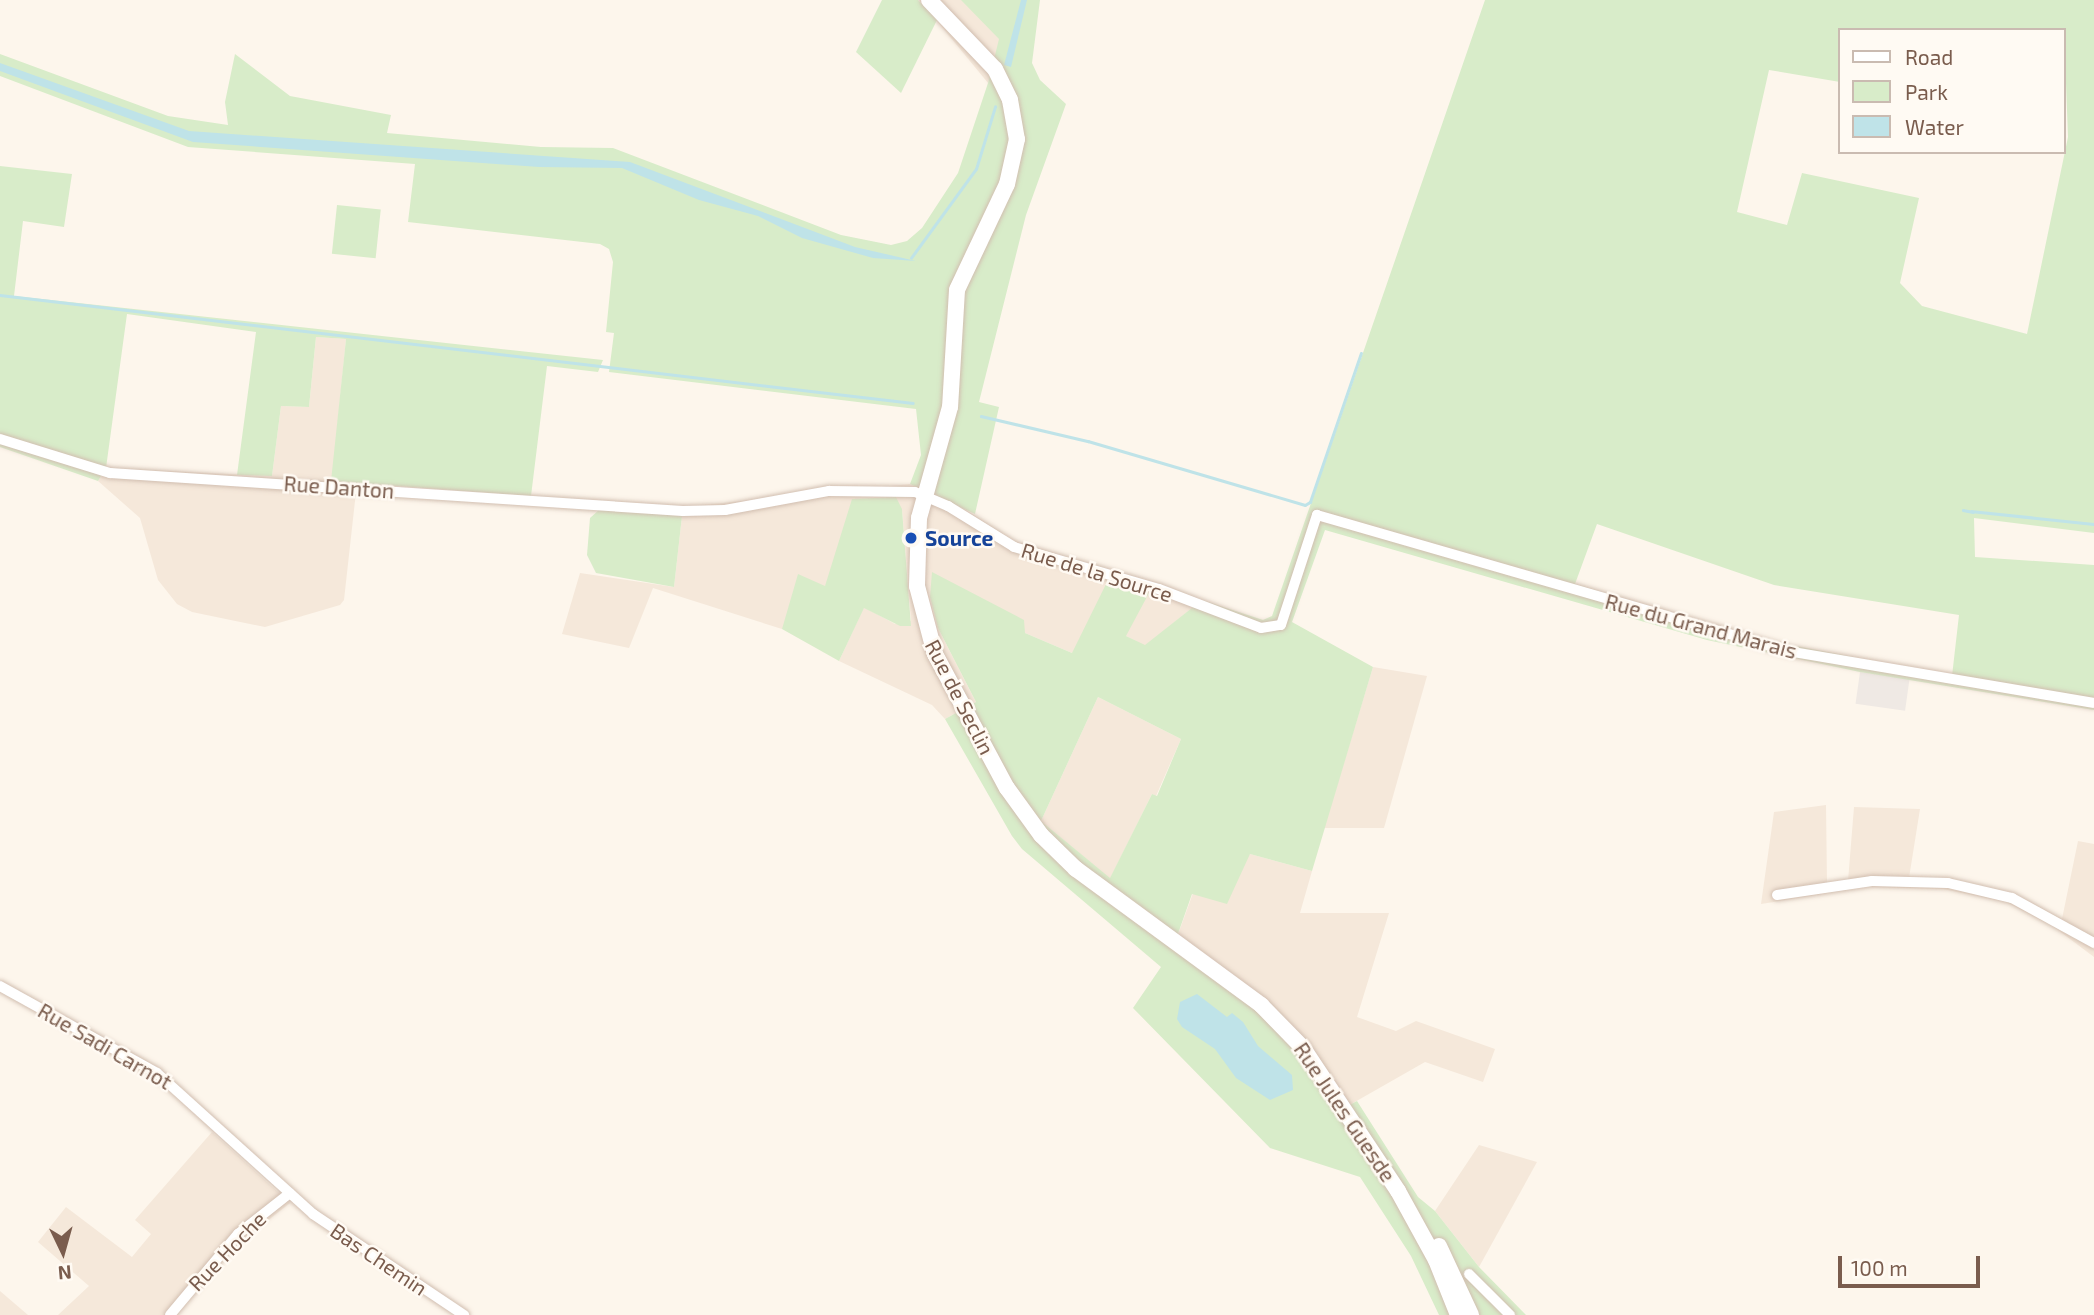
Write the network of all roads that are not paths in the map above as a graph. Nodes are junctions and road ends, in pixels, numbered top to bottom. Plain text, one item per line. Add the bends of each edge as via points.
1 (929, 0) edge
2 (0, 439) edge
3 (925, 494) junction
4 (683, 511) joint
5 (1317, 515) joint
6 (2094, 703) edge
7 (1777, 895) dead end
8 (2094, 943) edge
9 (0, 986) edge
10 (1261, 1005) joint
11 (1398, 1191) junction
12 (293, 1196) junction
13 (1469, 1274) dead end
14 (170, 1315) edge
15 (464, 1315) edge
16 (1458, 1315) edge
17 (1471, 1315) edge
18 (1510, 1315) edge

1 - 3 main road, Rue de Seclin via 1000,77 1014,115 1016,154 1007,184 957,290 950,407
2 - 4 street, Rue Danton via 110,473
3 - 4 street, Rue de la Source via 829,491 724,510
3 - 5 street, Rue de la Source via 1014,547 1159,589 1261,628 1281,625
3 - 10 main road, Rue de Seclin via 916,565 926,627 943,670 1018,805 1076,869
5 - 6 street, Rue du Grand Marais via 1787,651
7 - 8 street via 1872,881 1948,883 2012,898
9 - 12 street, Rue Sadi Carnot via 163,1077
10 - 11 main road, Rue Jules Guesde via 1308,1055
11 - 16 main road, Rue Jules Guesde via 1436,1260
11 - 17 main road, Rue Jules Guesde via 1441,1250
12 - 14 street, Rue Hoche via 238,1234
12 - 15 street, Bas Chemin via 339,1234
13 - 18 street

